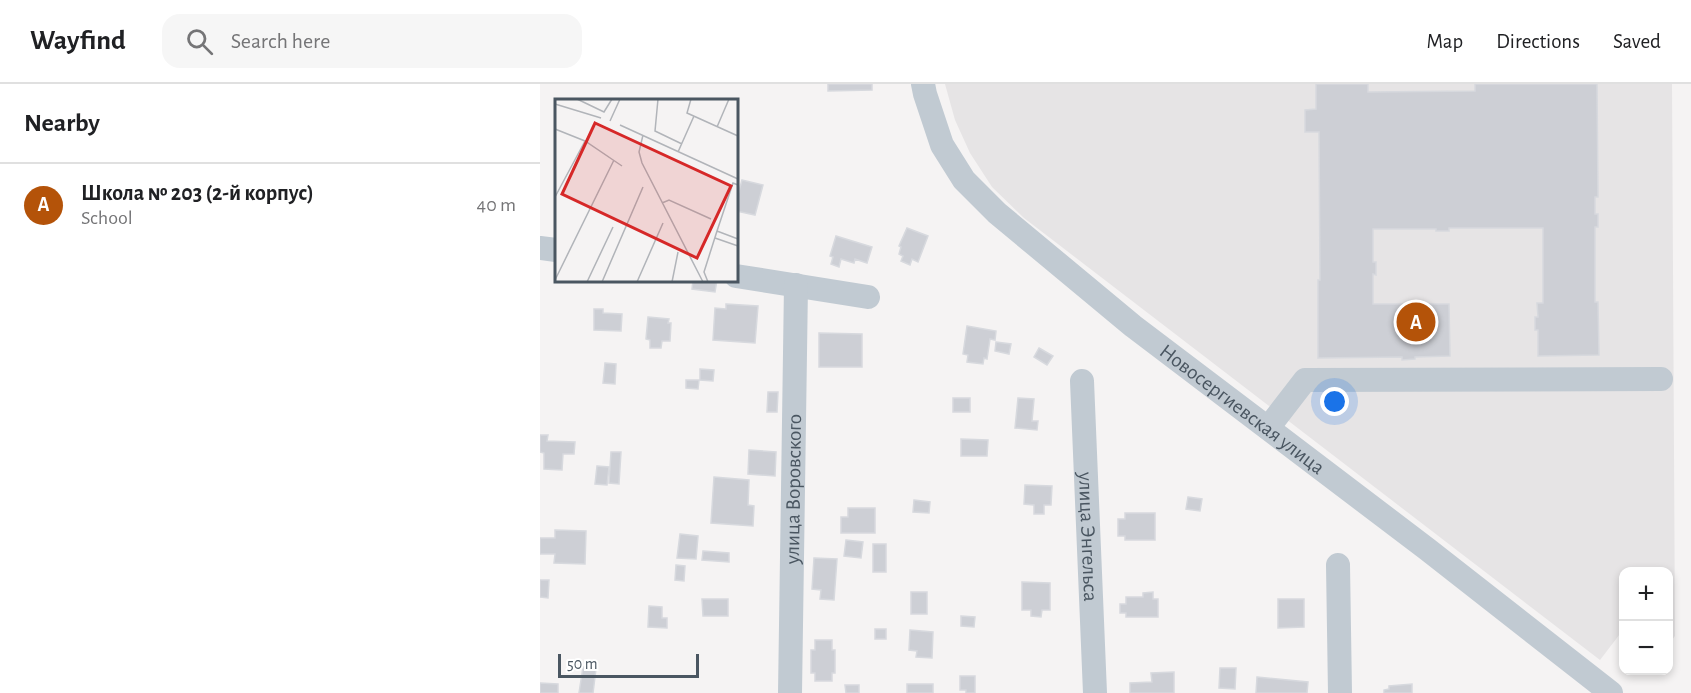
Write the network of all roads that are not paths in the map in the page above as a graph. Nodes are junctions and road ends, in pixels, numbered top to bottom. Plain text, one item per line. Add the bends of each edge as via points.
1 (923, 84) edge
2 (540, 248) edge
3 (555, 250) edge
4 (738, 276) edge
5 (796, 285) junction
6 (868, 297) dead end
7 (1662, 379) dead end
8 (1082, 381) dead end
9 (1268, 428) junction
10 (1338, 565) dead end
11 (790, 693) edge
12 (1095, 693) edge
13 (1340, 693) edge
14 (1611, 693) edge

1 - 9 street, Новосергиевская улица via 942,145 980,197 1133,326
2 - 3 street
4 - 5 street
5 - 6 street
5 - 11 street, улица Воровского
7 - 9 street via 1305,380
8 - 12 street, улица Энгельса
9 - 14 street, Новосергиевская улица
10 - 13 street

